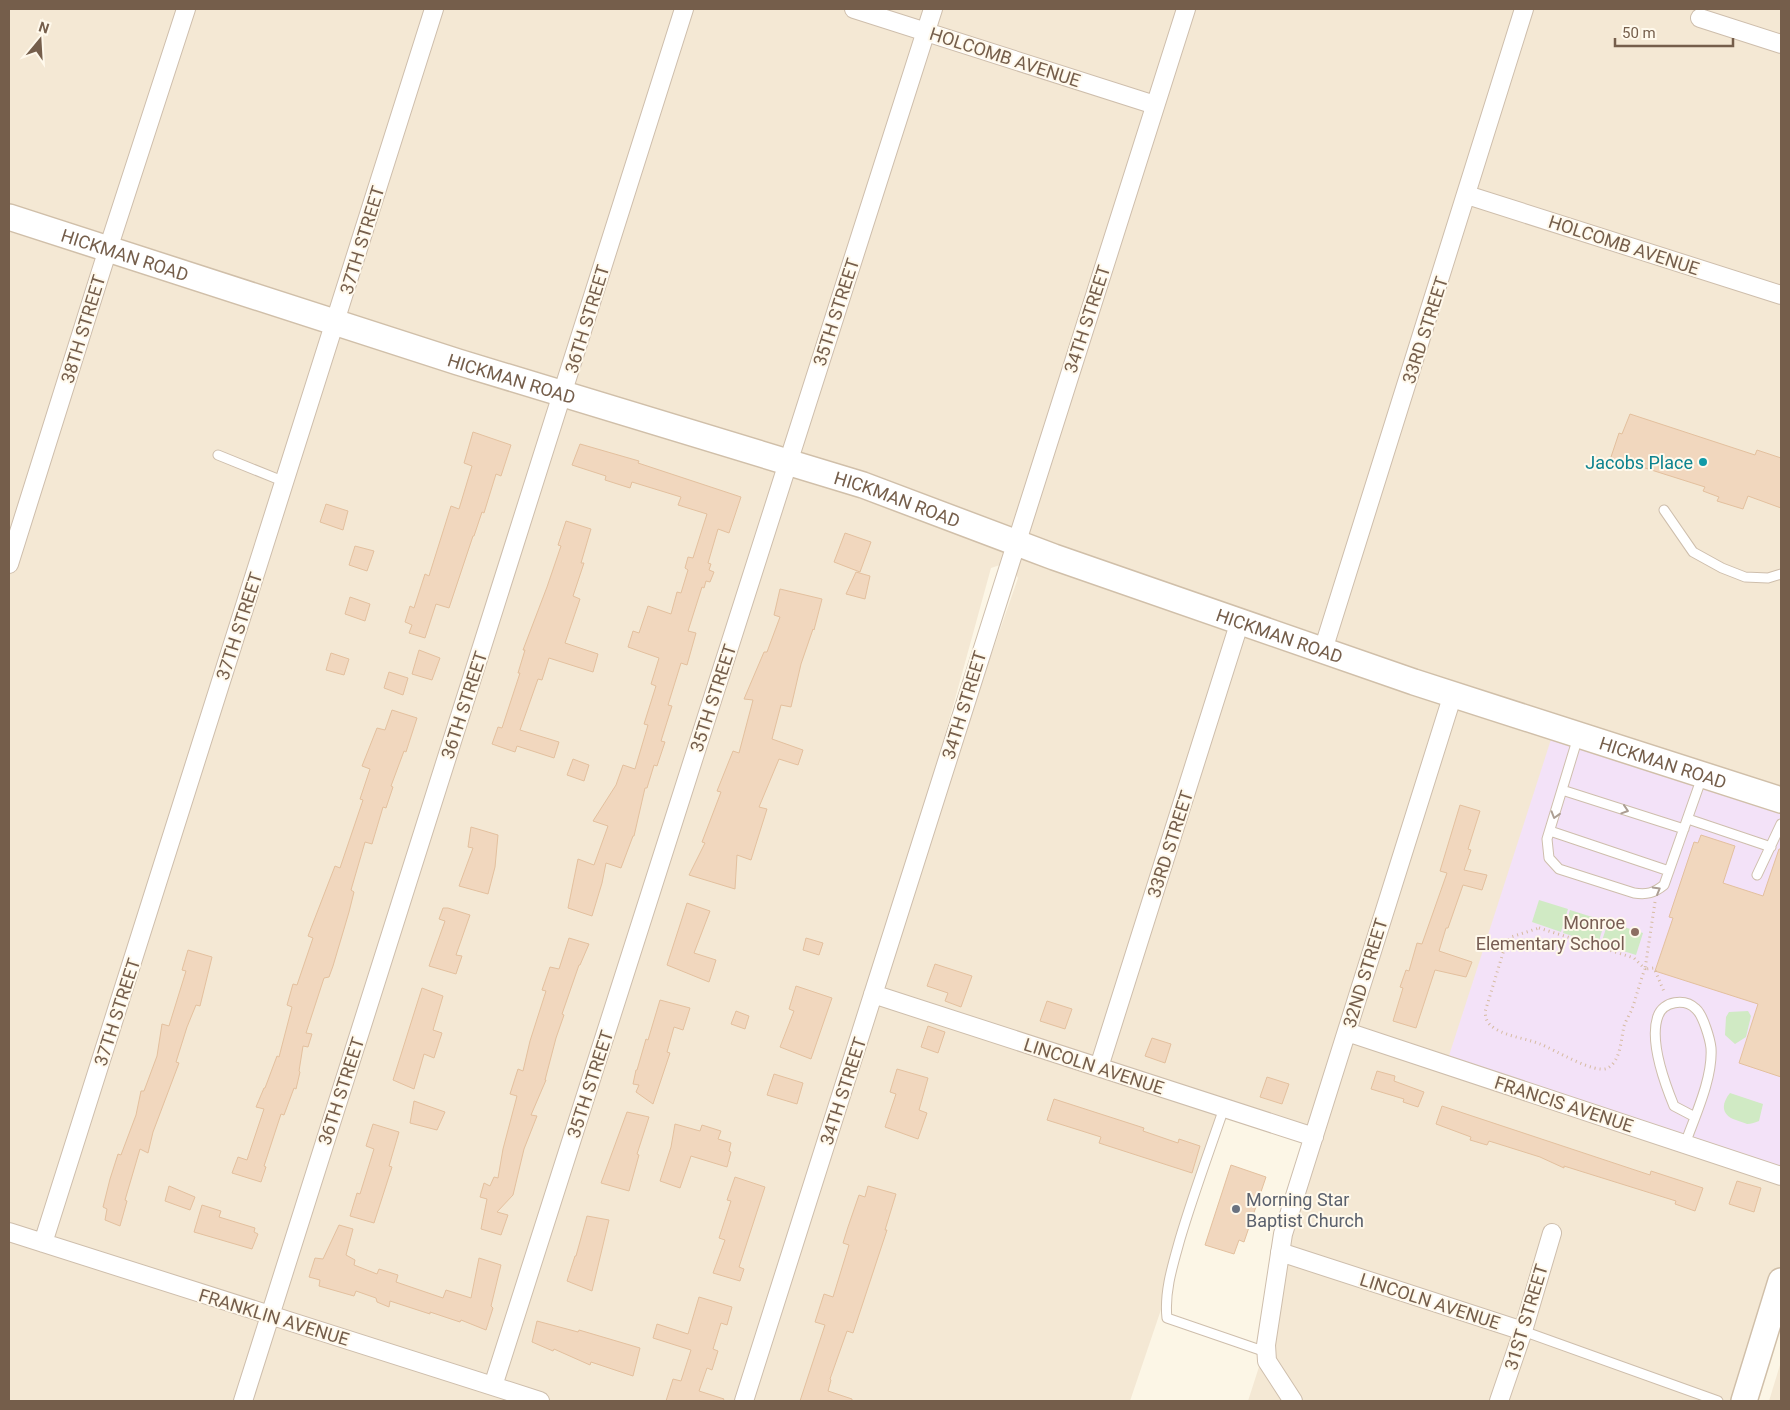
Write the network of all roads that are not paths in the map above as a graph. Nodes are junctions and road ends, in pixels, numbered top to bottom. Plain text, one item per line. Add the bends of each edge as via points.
1 (186, 9) edge
2 (434, 9) edge
3 (684, 9) edge
4 (854, 9) edge
5 (933, 9) edge
6 (1186, 9) edge
7 (1524, 9) edge
8 (1700, 18) dead end
9 (926, 32) junction
10 (1781, 44) edge
11 (1156, 105) junction
12 (1467, 195) junction
13 (9, 217) edge
14 (108, 249) junction
15 (1781, 295) edge
16 (336, 322) junction
17 (563, 394) junction
18 (218, 455) dead end
19 (788, 462) junction
20 (285, 482) junction
21 (1664, 510) dead end
22 (1016, 542) junction
23 (9, 564) edge
24 (1781, 574) edge
25 (1240, 621) junction
26 (1323, 650) junction
27 (1453, 694) junction
28 (1579, 734) junction
29 (1703, 774) junction
30 (1562, 790) junction
31 (1781, 800) edge
32 (1688, 819) junction
33 (1781, 824) edge
34 (1684, 829) junction
35 (1550, 831) junction
36 (1771, 847) junction
37 (1669, 871) junction
38 (1757, 875) dead end
39 (873, 994) junction
40 (1346, 1032) junction
41 (1099, 1067) junction
42 (1224, 1108) junction
43 (1695, 1118) junction
44 (1314, 1137) junction
45 (1686, 1144) junction
46 (1781, 1176) edge
47 (9, 1232) edge
48 (1552, 1233) dead end
49 (43, 1243) junction
50 (1280, 1252) junction
51 (1781, 1281) edge
52 (270, 1316) junction
53 (1523, 1331) junction
54 (1266, 1352) junction
55 (493, 1386) junction
56 (243, 1401) edge
57 (540, 1401) edge
58 (744, 1401) edge
59 (1293, 1401) edge
60 (1499, 1401) edge
61 (1718, 1401) edge
62 (1744, 1401) edge

1 - 14 street, 38TH STREET
2 - 16 street, 37TH STREET
3 - 17 street, 36TH STREET
4 - 9 street, HOLCOMB AVENUE
5 - 9 street, 35TH STREET
6 - 11 street, 34TH STREET
7 - 12 street, 33RD STREET
8 - 10 street
9 - 11 street, HOLCOMB AVENUE
9 - 19 street, 35TH STREET
11 - 22 street, 34TH STREET
12 - 15 street, HOLCOMB AVENUE
12 - 26 street, 33RD STREET
13 - 14 main road, HICKMAN ROAD
14 - 16 main road, HICKMAN ROAD
14 - 23 street, 38TH STREET
16 - 17 main road, HICKMAN ROAD
16 - 20 street, 37TH STREET
17 - 19 main road, HICKMAN ROAD
17 - 52 street, 36TH STREET
18 - 20 lane
19 - 22 main road, HICKMAN ROAD via 862,485
19 - 55 street, 35TH STREET
20 - 49 street, 37TH STREET
21 - 24 lane via 1693,552 1722,568 1745,577 1768,578
22 - 25 main road, HICKMAN ROAD
22 - 39 street, 34TH STREET
25 - 26 main road, HICKMAN ROAD
25 - 41 street, 33RD STREET
26 - 27 main road, HICKMAN ROAD
27 - 28 main road, HICKMAN ROAD
27 - 40 street, 32ND STREET
28 - 29 main road, HICKMAN ROAD
28 - 30 lane
29 - 31 main road, HICKMAN ROAD
29 - 32 lane
30 -> 34 lane
30 -> 35 lane
32 - 34 lane
32 - 36 lane
33 - 36 lane
34 - 37 lane
35 - 37 lane
35 -> 37 lane via 1547,839 1549,858 1559,868 1647,895 1664,885
36 - 38 lane
39 - 41 street, LINCOLN AVENUE
39 - 58 street, 34TH STREET
40 - 44 street, 32ND STREET
40 - 45 street, FRANCIS AVENUE
41 - 42 street, LINCOLN AVENUE
42 - 44 street, LINCOLN AVENUE
42 - 54 lane via 1174,1260 1166,1305 1167,1318
43 - 43 lane via 1709,1071 1711,1047 1696,1009 1683,1002 1669,1004 1658,1015 1655,1034 1660,1063 1674,1106
43 - 45 lane
44 - 50 street, 32ND STREET
45 - 46 street, FRANCIS AVENUE
47 - 49 street, FRANKLIN AVENUE
48 - 53 street, 31ST STREET
49 - 52 street, FRANKLIN AVENUE
50 - 53 street, LINCOLN AVENUE
50 - 54 street, 32ND STREET
51 - 62 main road
52 - 55 street, FRANKLIN AVENUE
52 - 56 street, 36TH STREET
53 - 60 street, 31ST STREET
53 - 61 lane
54 - 59 street via 1267,1360
55 - 57 street, FRANKLIN AVENUE

